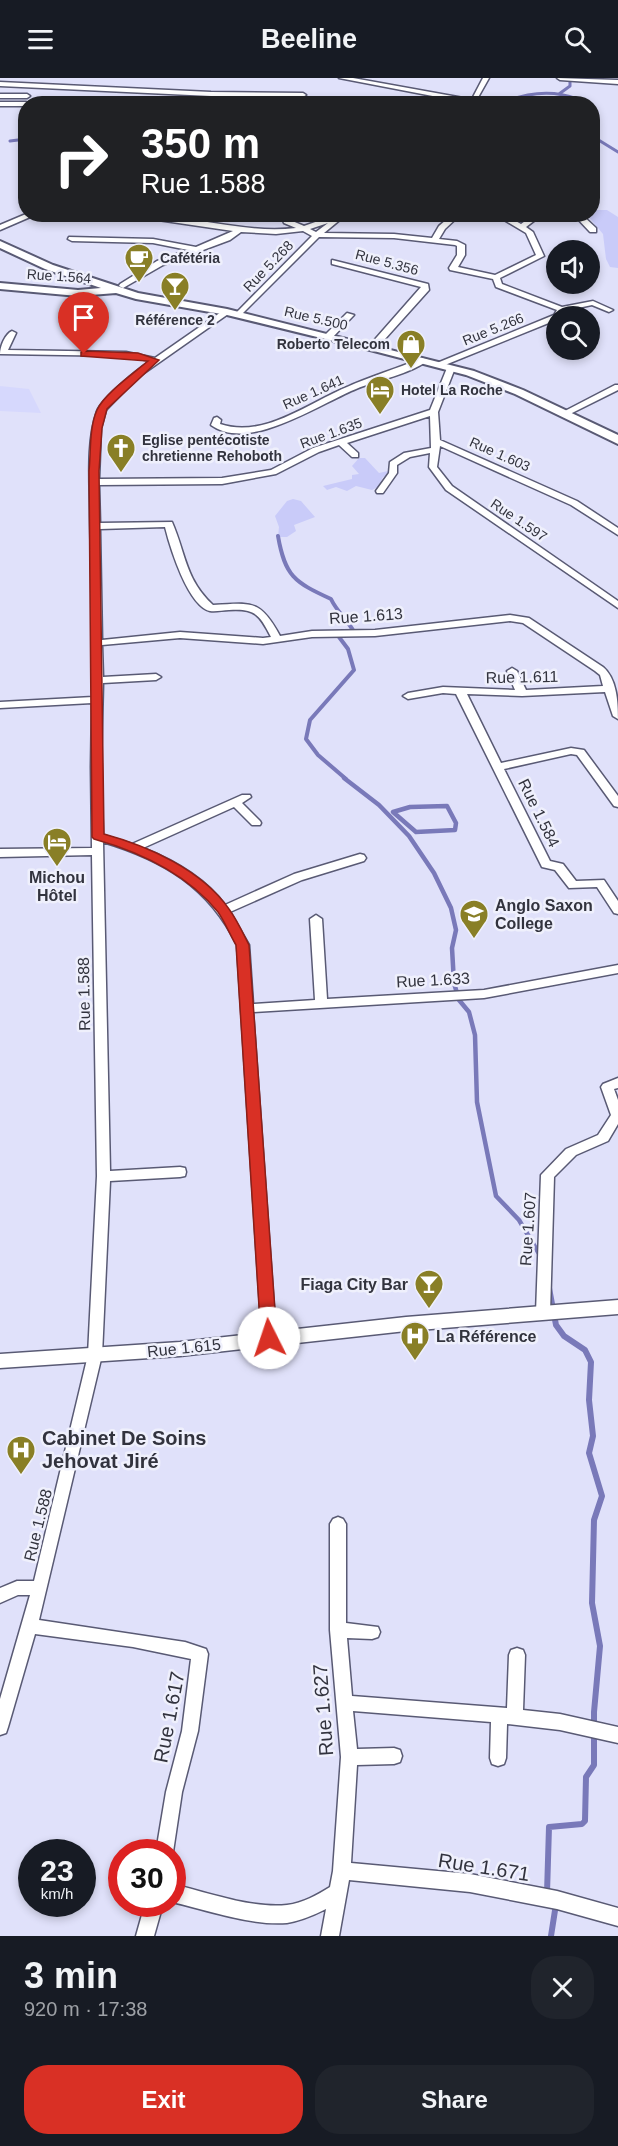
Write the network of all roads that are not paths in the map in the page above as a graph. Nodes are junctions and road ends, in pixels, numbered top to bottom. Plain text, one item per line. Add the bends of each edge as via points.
1 (342, 78) edge
2 (486, 78) edge
3 (560, 78) edge
4 (382, 81) edge
5 (30, 82) edge
6 (618, 82) edge
7 (0, 84) edge
8 (219, 93) junction
9 (303, 95) dead end
10 (0, 96) edge
11 (27, 96) dead end
12 (219, 96) edge
13 (447, 96) edge
14 (476, 96) edge
15 (0, 104) edge
16 (18, 104) edge
17 (18, 221) edge
18 (195, 222) edge
19 (289, 222) edge
20 (319, 222) edge
21 (335, 222) edge
22 (452, 222) edge
23 (514, 222) edge
24 (529, 222) edge
25 (584, 222) edge
26 (523, 226) junction
27 (0, 228) edge
28 (304, 228) junction
29 (240, 230) junction
30 (593, 230) dead end
31 (0, 235) edge
32 (317, 235) junction
33 (72, 239) dead end
34 (435, 240) junction
35 (0, 244) edge
36 (196, 249) junction
37 (30, 254) junction
38 (335, 262) dead end
39 (72, 274) junction
40 (496, 277) junction
41 (0, 286) edge
42 (113, 286) junction
43 (72, 288) junction
44 (56, 291) junction
45 (93, 294) junction
46 (136, 296) junction
47 (175, 301) junction
48 (585, 306) edge
49 (600, 306) edge
50 (600, 306) edge
51 (609, 310) dead end
52 (546, 311) edge
53 (233, 314) junction
54 (350, 315) dead end
55 (546, 322) edge
56 (12, 333) dead end
57 (329, 336) junction
58 (374, 347) junction
59 (1, 352) edge
60 (154, 360) junction
61 (424, 360) junction
62 (446, 366) junction
63 (618, 387) edge
64 (434, 412) junction
65 (565, 413) junction
66 (217, 420) dead end
67 (618, 440) edge
68 (342, 443) junction
69 (436, 445) junction
70 (356, 455) dead end
71 (94, 482) junction
72 (380, 491) dead end
73 (94, 526) junction
74 (618, 532) edge
75 (618, 605) edge
76 (278, 639) junction
77 (97, 643) junction
78 (512, 671) dead end
79 (156, 677) dead end
80 (98, 680) junction
81 (609, 689) junction
82 (460, 691) junction
83 (522, 693) junction
84 (408, 696) dead end
85 (98, 700) junction
86 (0, 705) edge
87 (618, 716) edge
88 (497, 767) junction
89 (246, 797) dead end
90 (236, 803) junction
91 (618, 804) edge
92 (256, 823) dead end
93 (98, 837) junction
94 (135, 847) junction
95 (98, 850) junction
96 (0, 853) edge
97 (360, 858) dead end
98 (224, 910) junction
99 (618, 910) edge
100 (316, 919) dead end
101 (618, 969) edge
102 (321, 1004) junction
103 (249, 1008) junction
104 (618, 1083) edge
105 (180, 1172) dead end
106 (104, 1176) junction
107 (618, 1306) edge
108 (543, 1312) junction
109 (269, 1338) junction
110 (95, 1355) junction
111 (0, 1361) edge
112 (338, 1524) dead end
113 (40, 1588) junction
114 (0, 1596) edge
115 (30, 1626) junction
116 (338, 1630) junction
117 (372, 1632) dead end
118 (517, 1655) dead end
119 (343, 1703) junction
120 (507, 1715) junction
121 (0, 1727) edge
122 (618, 1734) edge
123 (394, 1756) dead end
124 (349, 1757) junction
125 (498, 1758) dead end
126 (166, 1839) edge
127 (342, 1871) junction
128 (339, 1892) junction
129 (186, 1896) edge
130 (150, 1917) edge
131 (618, 1917) edge
132 (145, 1936) edge
133 (330, 1936) edge

1 - 4 street
2 - 14 street
3 - 6 street
4 - 13 street
5 - 7 street
5 - 8 street
8 - 9 street
8 - 12 street
10 - 11 street
15 - 16 street
17 - 27 street
18 - 29 street
19 - 28 street
20 - 28 street
21 - 32 street, Rue 5.268
22 - 34 street via 442,228
23 - 26 street
24 - 26 street
25 - 30 street
26 - 40 street via 540,256
28 - 29 street via 278,232
28 - 32 street
29 - 36 street
31 - 37 main road
32 - 34 street, Rue 5.266
32 - 53 street, Rue 5.268
33 - 36 street via 160,242
34 - 40 street, Rue 5.266 via 461,245 461,255 453,268
35 - 37 main road, Rue 5.500
36 - 42 street
37 - 39 main road, Rue 5.500
37 - 42 main road
38 - 58 street, Rue 5.356 via 425,288
39 - 42 main road, Rue 5.500
39 - 43 main road via 76,279
40 - 52 street, Rue 5.266 via 499,285
41 - 44 main road, Rue 1.564
42 - 43 main road
42 - 45 main road, Rue 1.564
42 - 46 main road, Rue 5.500
42 - 47 main road
43 - 44 main road
44 - 45 main road, Rue 1.564
45 - 46 main road
46 - 47 main road, Rue 5.500
47 - 53 main road, Rue 5.500
48 - 50 street
49 - 51 street
53 - 57 main road, Rue 5.500
53 - 60 street, Rue 1.588
54 - 57 street
55 - 62 street, Rue 5.266
56 - 59 street
57 - 58 main road, Rue 5.500
58 - 61 main road, Rue 5.500
59 - 60 street via 126,354
60 - 71 street, Rue 1.588 via 102,409
61 - 62 main road, Rue 5.500
61 - 66 street, Rue 1.641 via 269,425 239,430 221,428 215,425
62 - 64 street
62 - 65 main road, Rue 5.500
63 - 65 street
64 - 68 street, Rue 1.635
64 - 69 street
65 - 67 main road, Rue 5.500
68 - 70 street
68 - 71 street, Rue 1.635 via 316,450 273,472 222,481
69 - 72 street via 399,458
69 - 74 street, Rue 1.603 via 558,494
69 - 75 street, Rue 1.597 via 433,467 449,488
71 - 73 street, Rue 1.588
73 - 76 street via 169,524 177,556 206,604 212,608 252,606
73 - 77 street, Rue 1.588
76 - 77 street, Rue 1.613 via 244,641 180,635
76 - 81 street, Rue 1.613 via 519,619 533,624 599,669 605,674
77 - 80 street, Rue 1.588
78 - 83 street
79 - 80 street
80 - 85 street, Rue 1.588
81 - 83 street, Rue 1.611
81 - 87 street
82 - 83 street, Rue 1.611
82 - 84 street, Rue 1.611
82 - 88 street, Rue 1.584
85 - 86 street
85 - 93 street, Rue 1.588
88 - 91 street via 580,752
88 - 99 street, Rue 1.584 via 546,864 559,867 573,885 600,883
89 - 90 street
90 - 92 street
90 - 94 street
93 - 94 street
93 - 95 street, Rue 1.588
94 - 98 street via 179,870
95 - 96 street
95 - 106 street, Rue 1.588
97 - 98 street via 298,877
98 - 103 street via 243,945
100 - 102 street
101 - 102 street, Rue 1.633 via 484,994
102 - 103 street, Rue 1.633
103 - 109 street
104 - 108 street, Rue 1.607 via 607,1087 617,1115 603,1138 572,1152 548,1175
105 - 106 street
106 - 110 street, Rue 1.588
107 - 108 street, Rue 1.615
108 - 109 street, Rue 1.615
109 - 110 street, Rue 1.615
110 - 111 street, Rue 1.615
110 - 113 street, Rue 1.588
112 - 116 street, Rue 1.627
113 - 114 street via 17,1588
113 - 115 street, Rue 1.588
115 - 121 street, Rue 1.588
115 - 126 street, Rue 1.617 via 185,1648 200,1654 190,1731
116 - 117 street
116 - 119 street, Rue 1.627
118 - 120 street
119 - 120 street
119 - 124 street, Rue 1.627
120 - 122 street
120 - 125 street
123 - 124 street
124 - 127 street, Rue 1.627
127 - 128 street, Rue 1.627
127 - 131 street, Rue 1.671 via 470,1883
128 - 129 street via 315,1906 286,1914
128 - 133 street, Rue 1.627
130 - 132 street

